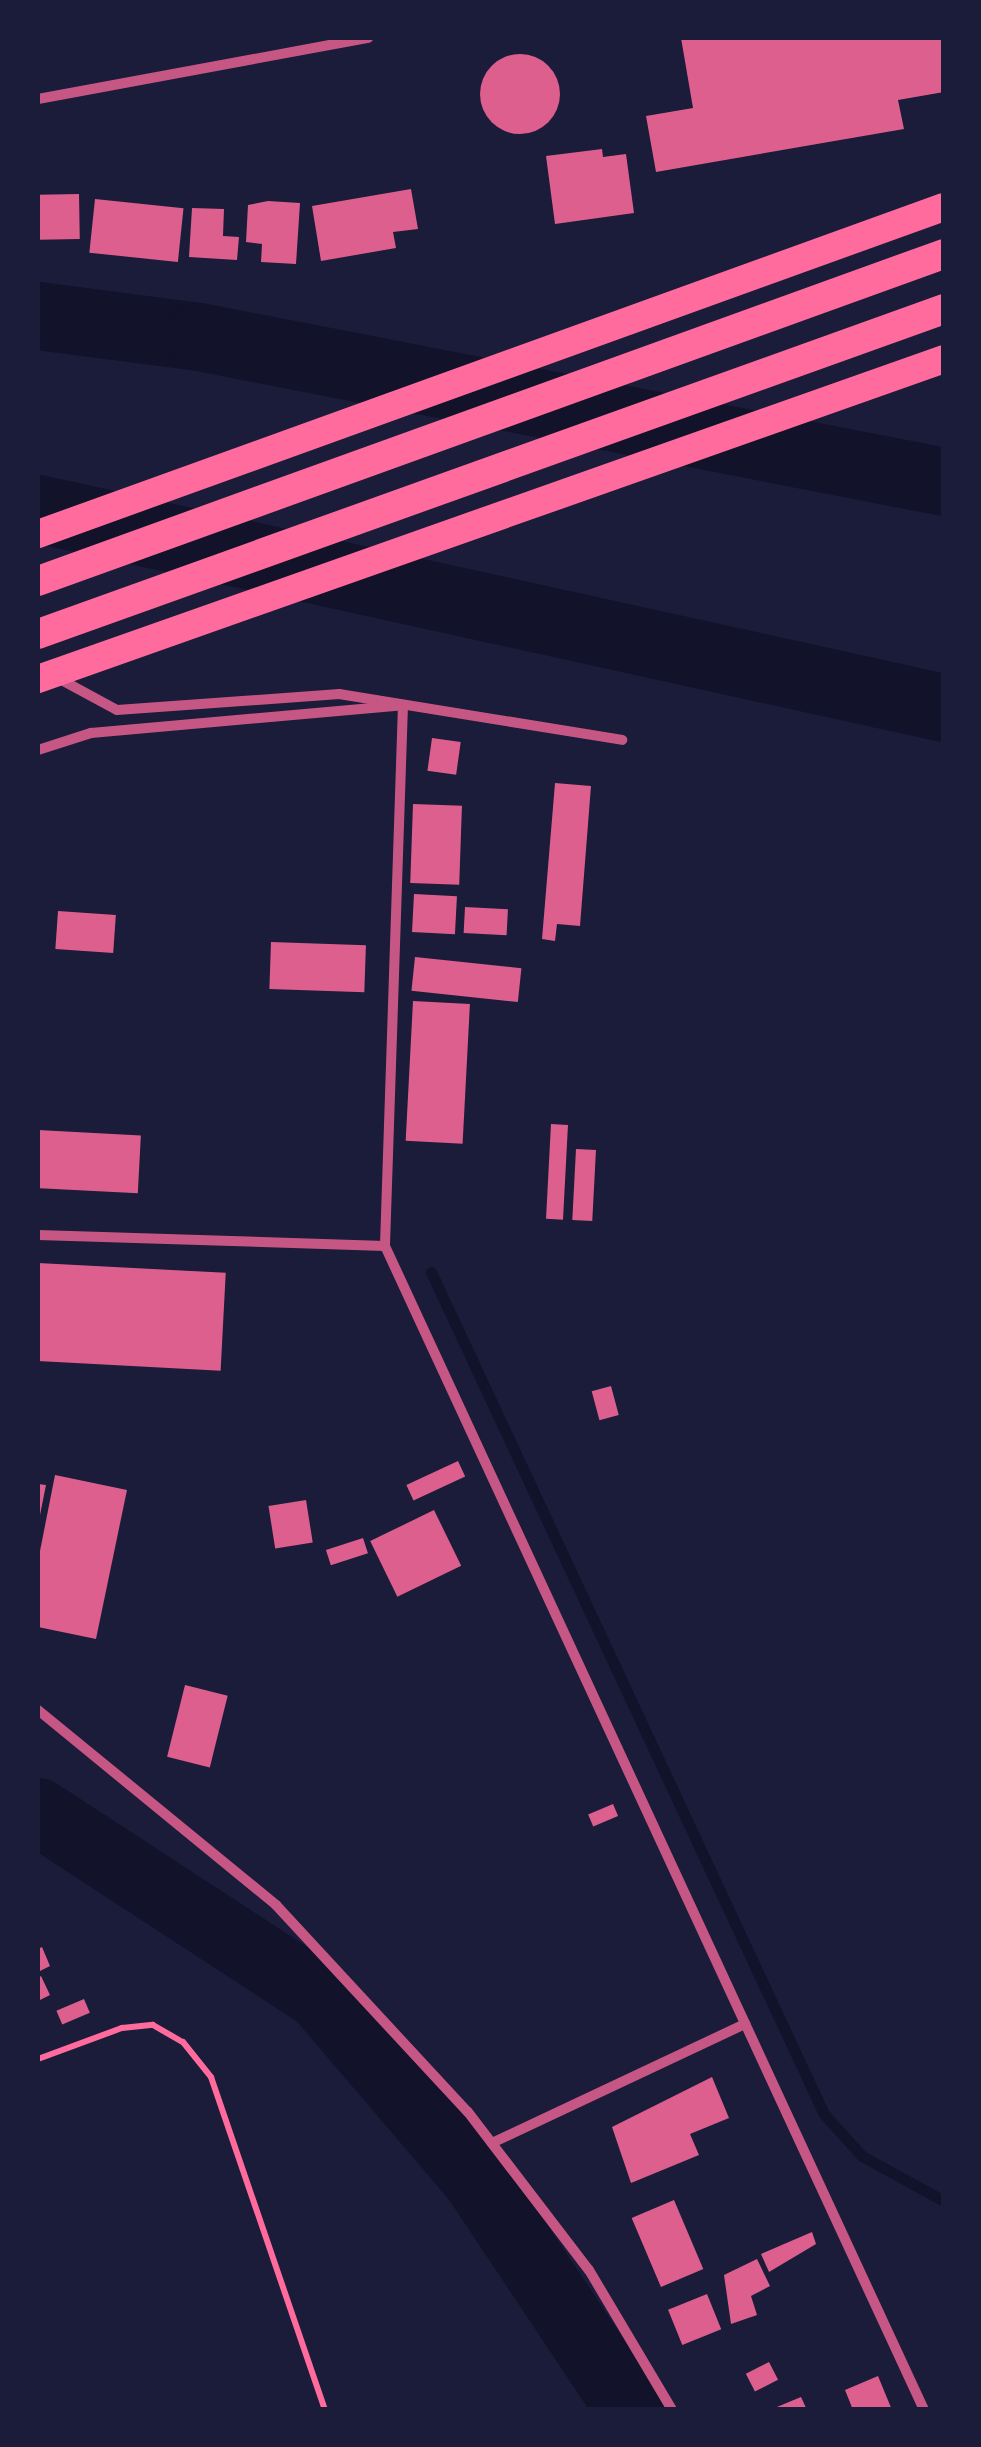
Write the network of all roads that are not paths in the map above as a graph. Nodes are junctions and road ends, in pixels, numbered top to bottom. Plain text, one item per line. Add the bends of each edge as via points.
1 (368, 38) edge
2 (38, 98) edge
3 (944, 207) edge
4 (944, 254) edge
5 (944, 309) edge
6 (944, 359) edge
7 (38, 534) edge
8 (38, 581) edge
9 (38, 634) edge
10 (44, 676) edge
11 (403, 705) junction
12 (622, 740) dead end
13 (38, 750) edge
14 (38, 1235) edge
15 (385, 1246) junction
16 (38, 1710) edge
17 (745, 2024) junction
18 (492, 2143) junction
19 (672, 2410) edge
20 (924, 2410) edge

1 - 2 street
3 - 7 highway
4 - 8 highway
5 - 9 highway
6 - 10 highway
10 - 11 street via 118,710 339,694
11 - 12 street
11 - 13 street via 91,733
11 - 15 street
14 - 15 street
15 - 17 street
16 - 18 street via 276,1905
17 - 18 street
17 - 20 street
18 - 19 street via 590,2270

